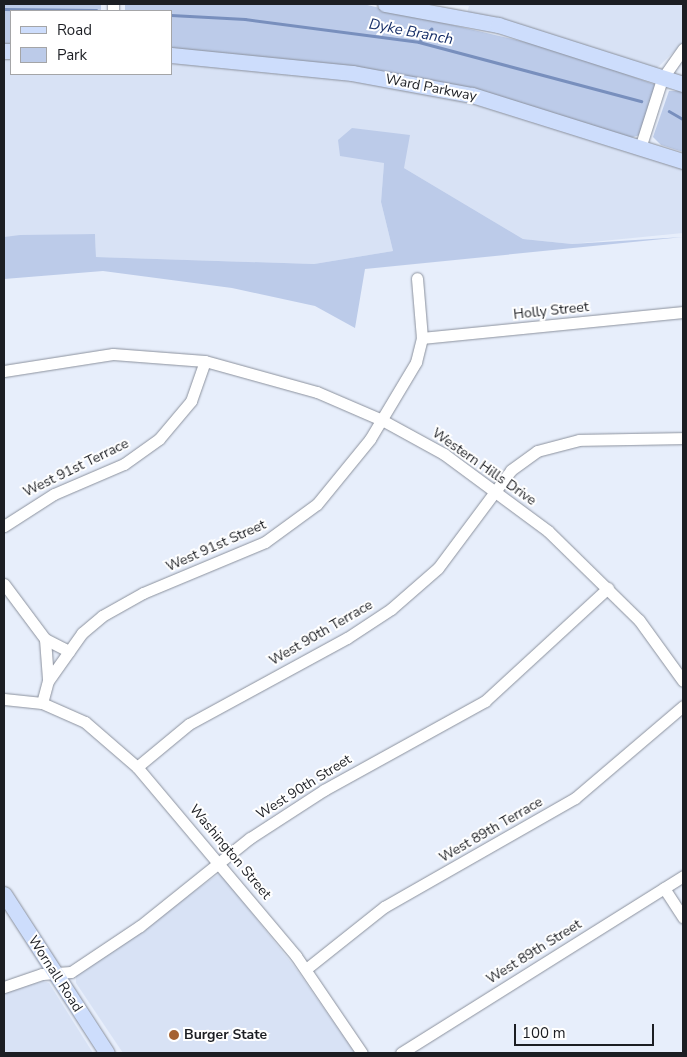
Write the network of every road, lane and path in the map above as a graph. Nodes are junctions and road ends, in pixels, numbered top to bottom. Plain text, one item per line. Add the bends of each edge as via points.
1 (385, 4) edge
2 (683, 49) edge
3 (172, 54) edge
4 (662, 79) junction
5 (683, 84) edge
6 (640, 148) junction
7 (683, 161) edge
8 (417, 278) dead end
9 (683, 312) edge
10 (422, 338) junction
11 (205, 361) junction
12 (4, 370) edge
13 (382, 420) junction
14 (683, 438) edge
15 (496, 491) junction
16 (4, 526) edge
17 (4, 584) edge
18 (608, 588) junction
19 (45, 639) junction
20 (69, 651) junction
21 (48, 681) junction
22 (683, 681) edge
23 (4, 699) edge
24 (42, 703) junction
25 (683, 706) edge
26 (137, 767) junction
27 (221, 861) junction
28 (683, 876) edge
29 (664, 888) junction
30 (4, 894) edge
31 (683, 917) edge
32 (306, 970) junction
33 (54, 973) junction
34 (4, 987) edge
35 (107, 1053) edge
36 (362, 1053) edge
37 (401, 1053) edge

1 - 4 main road via 498,26
2 - 4 street
3 - 6 main road, Ward Parkway via 352,73 472,95
4 - 5 main road
4 - 6 street
6 - 7 main road, Ward Parkway
8 - 10 street, West 91st Street
9 - 10 street, Holly Street
10 - 13 street, West 91st Street via 413,369
11 - 12 street, Western Hills Drive via 113,354
11 - 13 street, Western Hills Drive via 317,392
11 - 16 street, West 91st Terrace via 191,401 159,439 124,464 54,494
13 - 15 street, Western Hills Drive
13 - 20 street, West 91st Street via 338,481 284,531 247,552 119,605 82,633
14 - 15 street, West 90th Terrace via 557,443 522,460
15 - 18 street, Western Hills Drive
15 - 26 street, West 90th Terrace via 438,568 391,609 347,638 188,724
17 - 19 street
18 - 22 street, Western Hills Drive via 639,620
18 - 27 street, West 90th Street via 485,701 324,790
19 - 20 street
19 - 21 street
20 - 21 street, West 91st Street
21 - 24 street, West 91st Street
23 - 24 street
24 - 26 street, Washington Street via 85,722
25 - 32 street, West 89th Terrace via 575,798 384,907
26 - 27 street, Washington Street
27 - 32 street, Washington Street
27 - 33 street, West 90th Street via 111,947 69,973
28 - 29 street, West 89th Street
29 - 31 street
29 - 37 street, West 89th Street
30 - 33 main road, Wornall Road
32 - 36 street, Washington Street
33 - 34 street, West 90th Street
33 - 35 main road, Wornall Road

